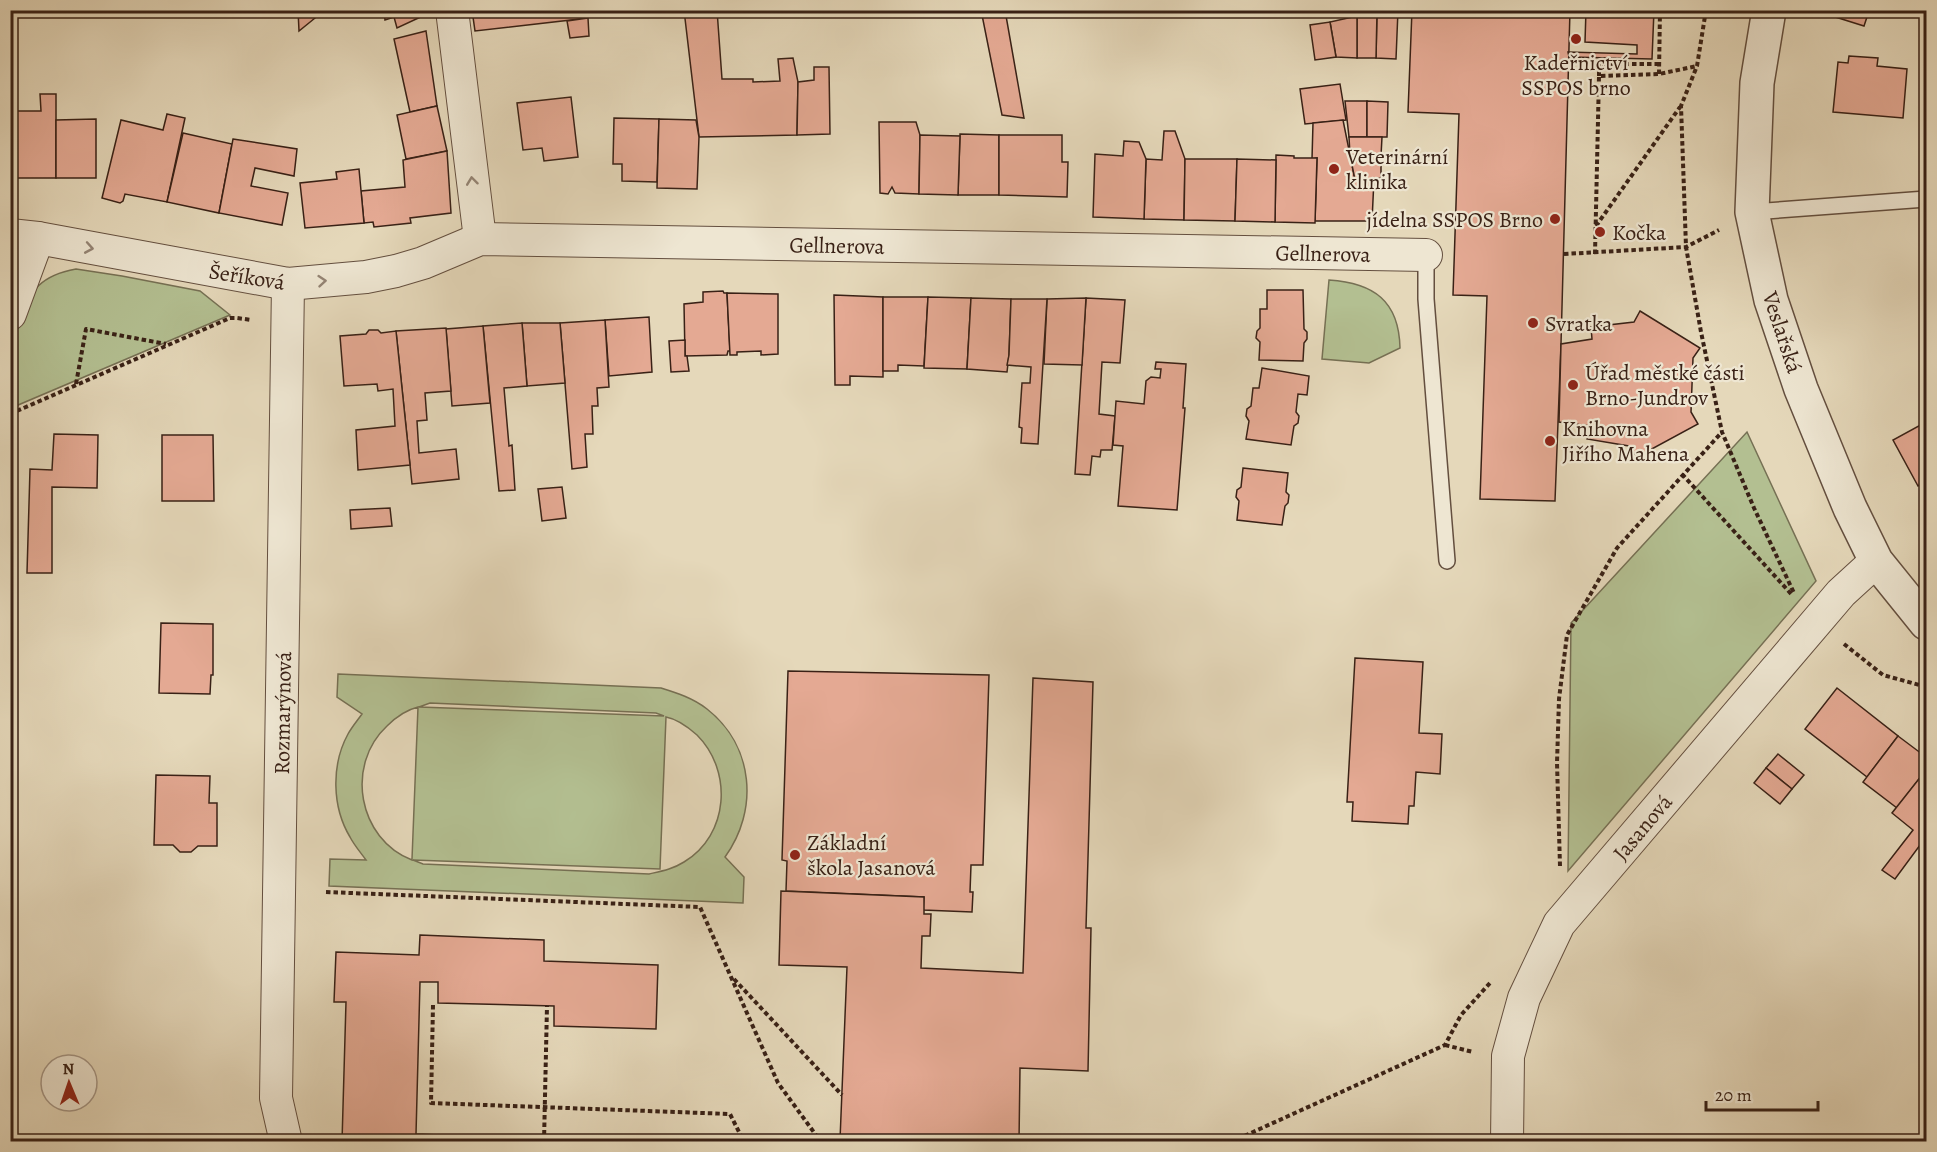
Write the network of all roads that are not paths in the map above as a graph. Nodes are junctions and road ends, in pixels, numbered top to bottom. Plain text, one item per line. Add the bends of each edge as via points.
1 (452, 10) edge
2 (1769, 10) edge
3 (1926, 199) edge
4 (1752, 212) junction
5 (24, 237) edge
6 (480, 239) junction
7 (1426, 255) joint
8 (288, 284) junction
9 (10, 314) edge
10 (1447, 561) dead end
11 (1876, 561) junction
12 (1926, 623) edge
13 (286, 1142) edge
14 (1507, 1142) edge

6 -> 1 street
2 - 4 street, Veslařská via 1757,83
3 - 4 lane
4 - 11 street, Veslařská via 1771,300 1801,389
5 -> 8 street, Šeříková
5 - 9 street
6 - 7 street, Gellnerova
8 -> 6 street, Šeříková via 396,271
7 - 10 lane via 1426,299
8 - 13 street, Rozmarýnová via 276,1098
11 - 12 street, Veslařská
11 - 14 street, Jasanová via 1841,593 1559,924 1524,998 1508,1056

